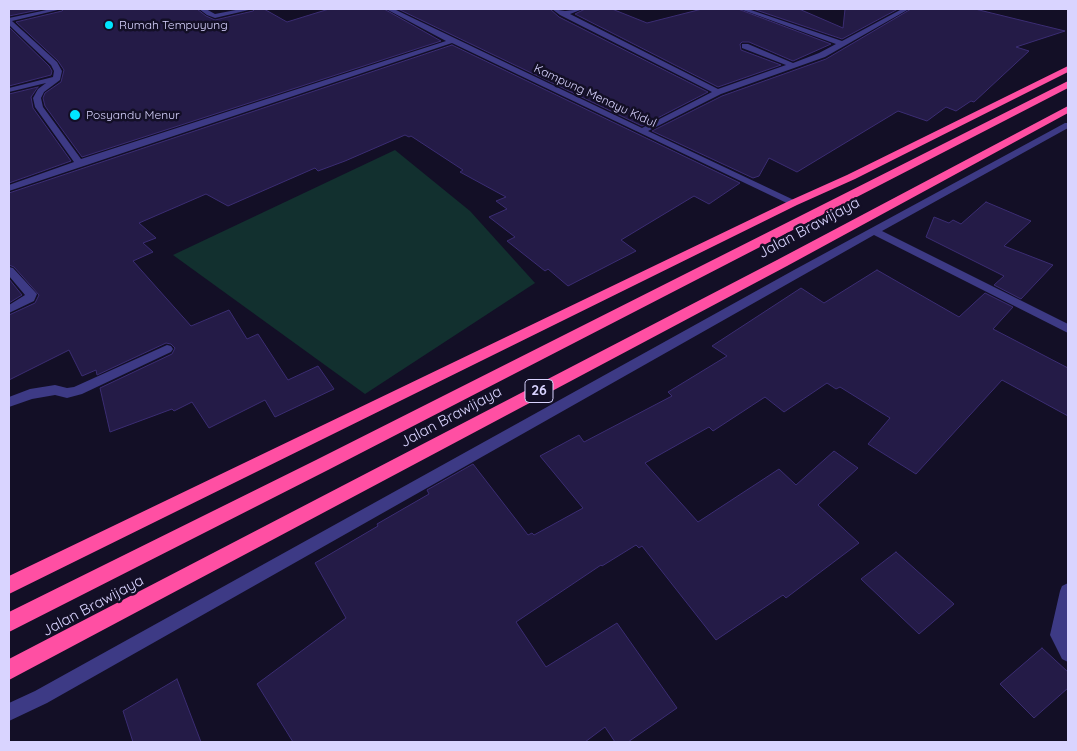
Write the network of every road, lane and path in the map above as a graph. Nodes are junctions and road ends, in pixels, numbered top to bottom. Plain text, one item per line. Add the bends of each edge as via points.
1 (59, 9) edge
2 (202, 9) edge
3 (250, 9) edge
4 (389, 9) edge
5 (555, 9) edge
6 (580, 9) edge
7 (743, 9) edge
8 (906, 9) edge
9 (562, 14) junction
10 (9, 21) edge
11 (452, 41) junction
12 (842, 44) junction
13 (745, 46) dead end
14 (792, 65) junction
15 (1068, 69) edge
16 (56, 78) junction
17 (1068, 84) edge
18 (9, 90) edge
19 (718, 92) junction
20 (1068, 109) edge
21 (1068, 125) edge
22 (642, 131) junction
23 (79, 163) junction
24 (850, 177) junction
25 (866, 186) junction
26 (9, 188) edge
27 (793, 203) junction
28 (875, 232) junction
29 (9, 270) edge
30 (9, 309) edge
31 (1068, 330) edge
32 (167, 349) dead end
33 (9, 402) edge
34 (9, 585) edge
35 (1068, 591) edge
36 (9, 622) edge
37 (1068, 653) edge
38 (9, 670) edge
39 (9, 712) edge

1 - 10 street
2 - 3 street via 216,16
4 - 11 street, Kampung Menayu Kidul
5 - 9 street
6 - 9 street
7 - 12 street
8 - 12 street
9 - 19 street
10 - 16 street via 54,64 58,71
11 - 22 street, Kampung Menayu Kidul
11 - 23 street
12 - 14 street
13 - 14 street
14 - 19 street
15 - 24 highway
16 - 18 street
16 - 23 street via 41,91 37,98 39,106
17 - 25 highway, Jalan Brawijaya / 26
19 - 22 street
20 - 38 highway, Jalan Brawijaya / 26
21 - 28 street
22 - 27 street, Kampung Menayu Kidul
23 - 26 street
24 - 25 highway
24 - 27 highway
25 - 36 highway, Jalan Brawijaya / 26 via 322,466
27 - 34 highway
28 - 31 street
28 - 39 street
29 - 30 street via 31,294 30,298
32 - 33 street via 77,390 30,394
35 - 37 street via 1058,634

